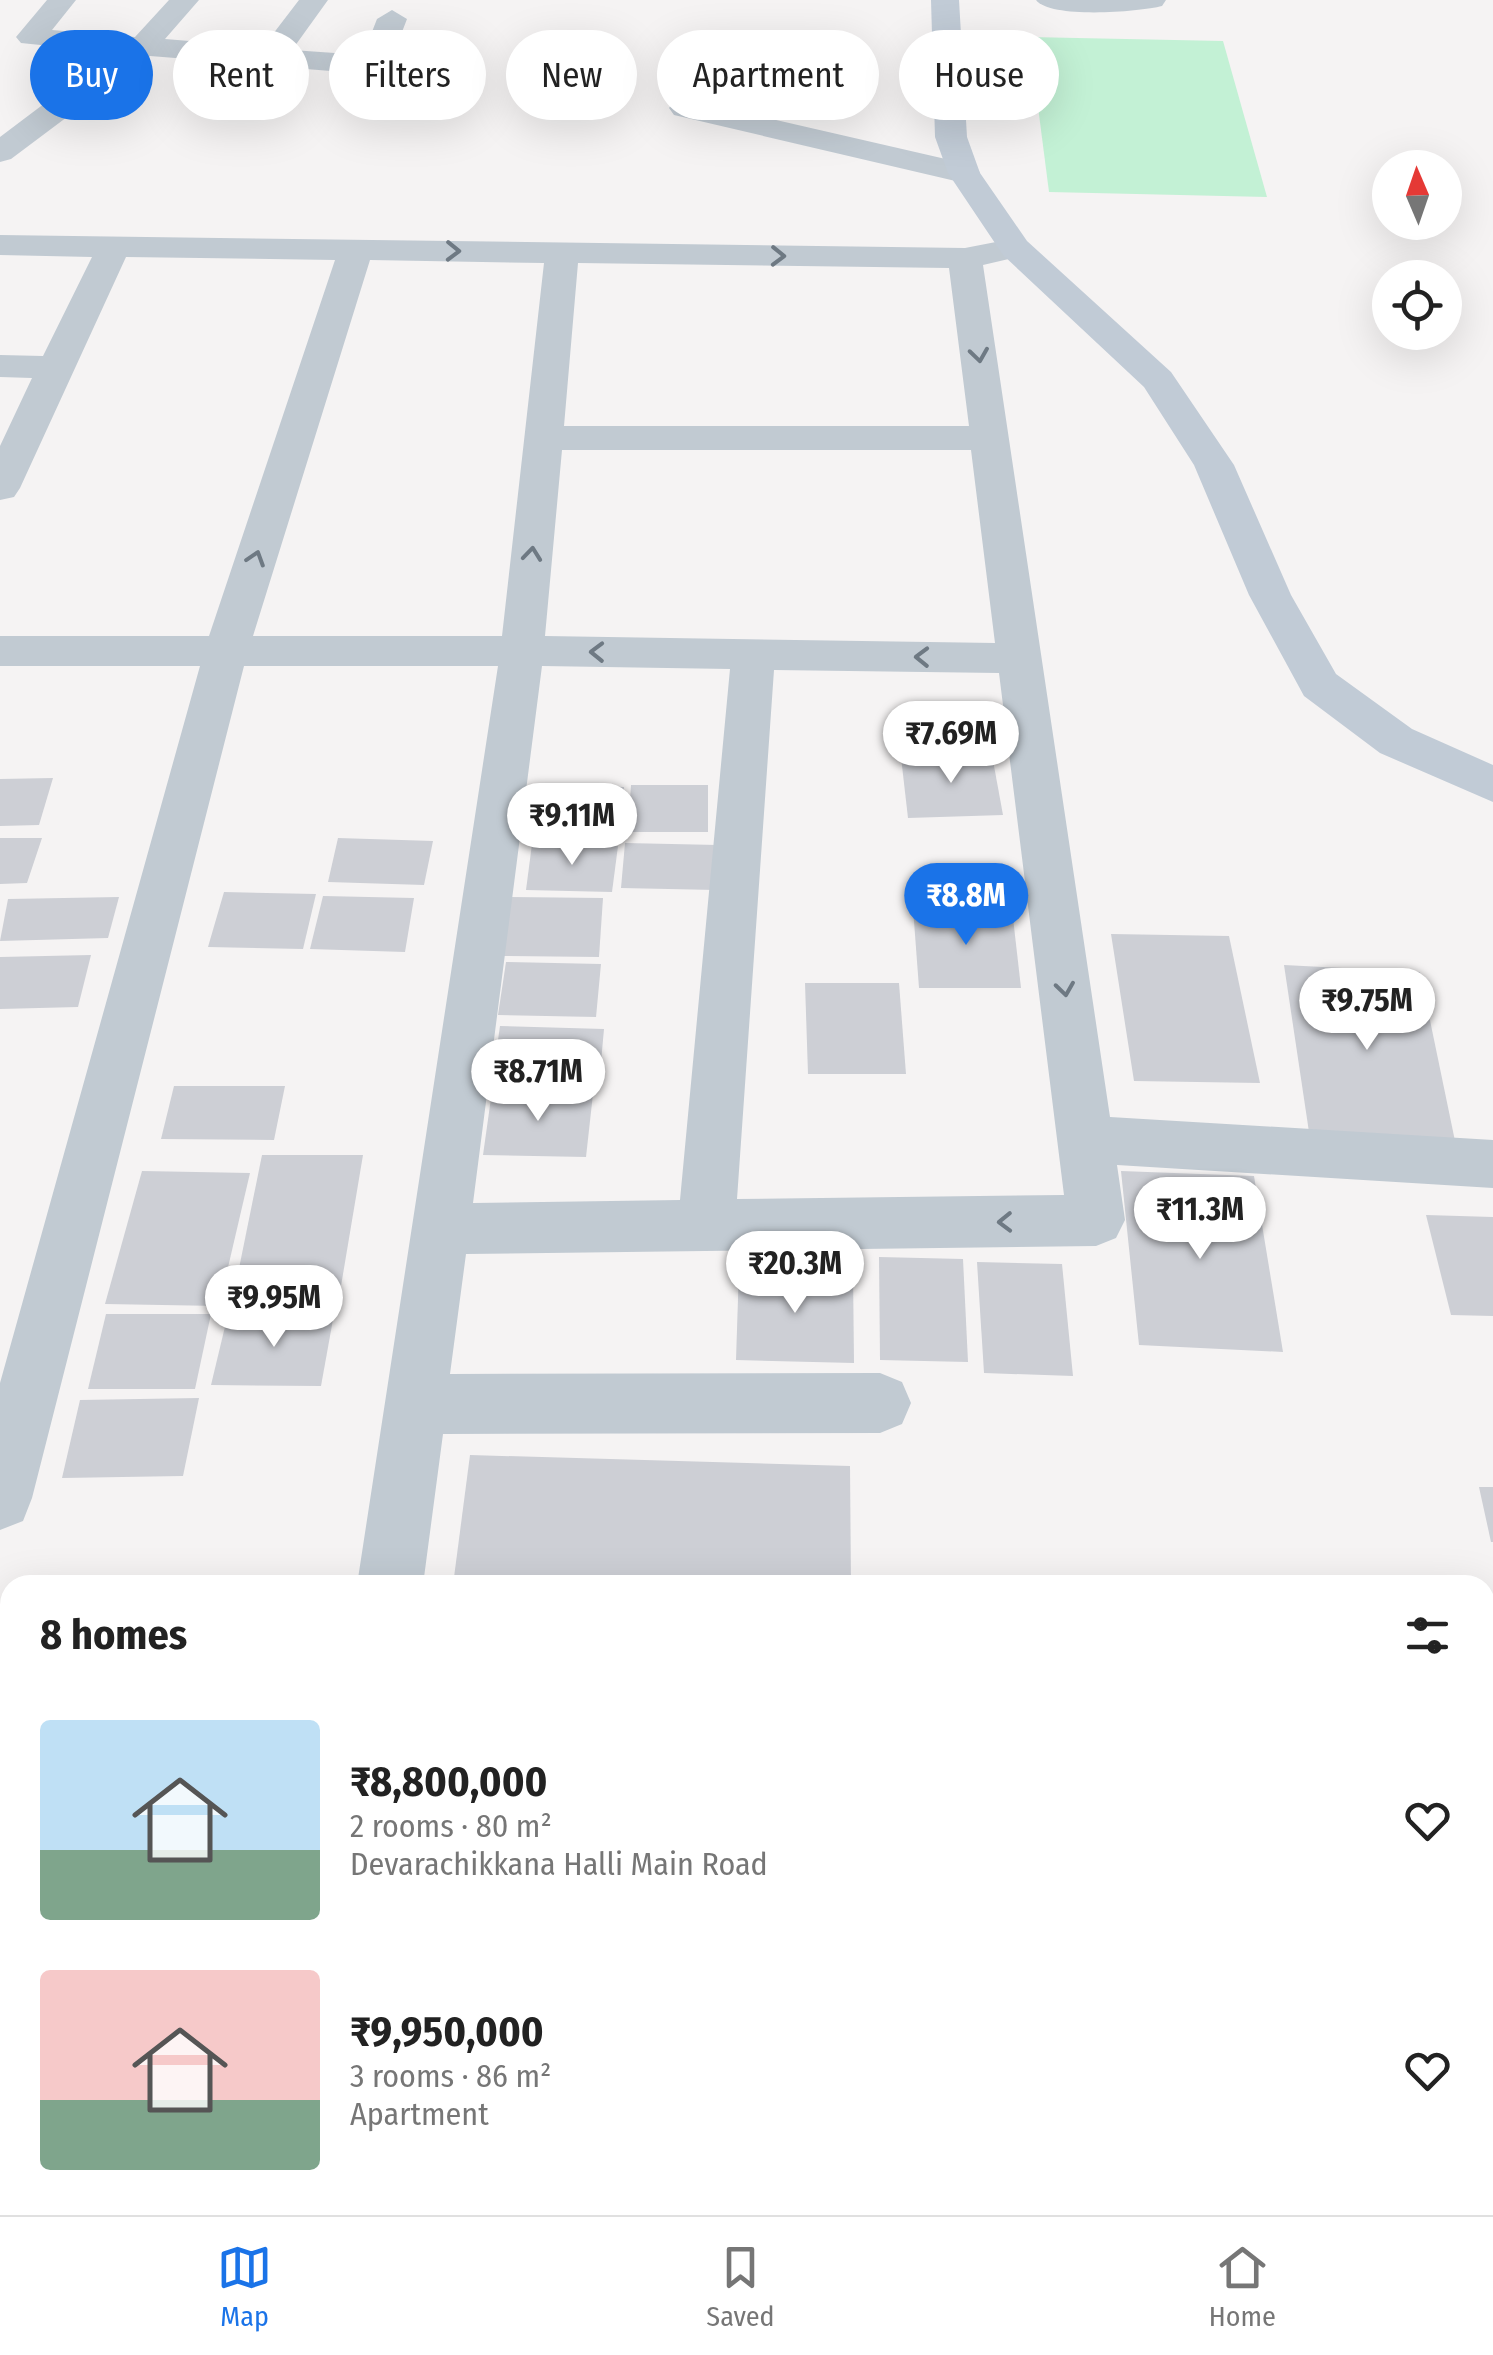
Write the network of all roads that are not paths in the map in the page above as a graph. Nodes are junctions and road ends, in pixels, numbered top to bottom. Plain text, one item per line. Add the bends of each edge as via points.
1 (62, 0) edge
2 (185, 0) edge
3 (314, 0) edge
4 (945, 0) edge
5 (1050, 0) edge
6 (1152, 0) edge
7 (392, 18) dead end
8 (38, 30) edge
9 (292, 30) edge
10 (387, 30) edge
11 (153, 38) edge
12 (43, 120) edge
13 (739, 120) edge
14 (0, 152) edge
15 (964, 174) junction
16 (0, 245) edge
17 (114, 246) junction
18 (1015, 248) junction
19 (356, 250) junction
20 (562, 253) junction
21 (965, 258) junction
22 (0, 366) edge
23 (56, 367) junction
24 (543, 438) junction
25 (990, 438) junction
26 (0, 488) edge
27 (0, 651) edge
28 (226, 651) junction
29 (522, 651) junction
30 (753, 655) junction
31 (1020, 658) junction
32 (1493, 785) edge
33 (1086, 1139) junction
34 (1493, 1164) edge
35 (706, 1226) junction
36 (440, 1228) junction
37 (880, 1403) dead end
38 (416, 1404) junction
39 (0, 1498) edge
40 (391, 1575) edge

1 - 8 street
2 - 11 street
3 - 9 street
4 - 15 street via 947,98
5 - 6 street
7 - 10 street
12 - 14 street
13 - 15 street
15 - 18 street
16 - 17 street
17 - 19 street
17 - 23 street
18 - 21 street
18 - 32 street via 1158,380 1214,465 1270,594 1320,685 1396,741
19 -> 20 street
28 -> 19 street
20 -> 21 street
20 - 24 street
21 -> 25 street
22 - 23 street
23 - 26 street
24 - 25 street
29 -> 24 street
25 - 31 street
27 - 28 street
28 - 29 street
28 - 39 street
30 -> 29 street
29 - 36 street
31 -> 30 street
30 - 35 street
31 -> 33 street
33 - 34 street
33 -> 35 street via 1096,1220
35 - 36 street
36 - 38 street
37 - 38 street
38 - 40 street

